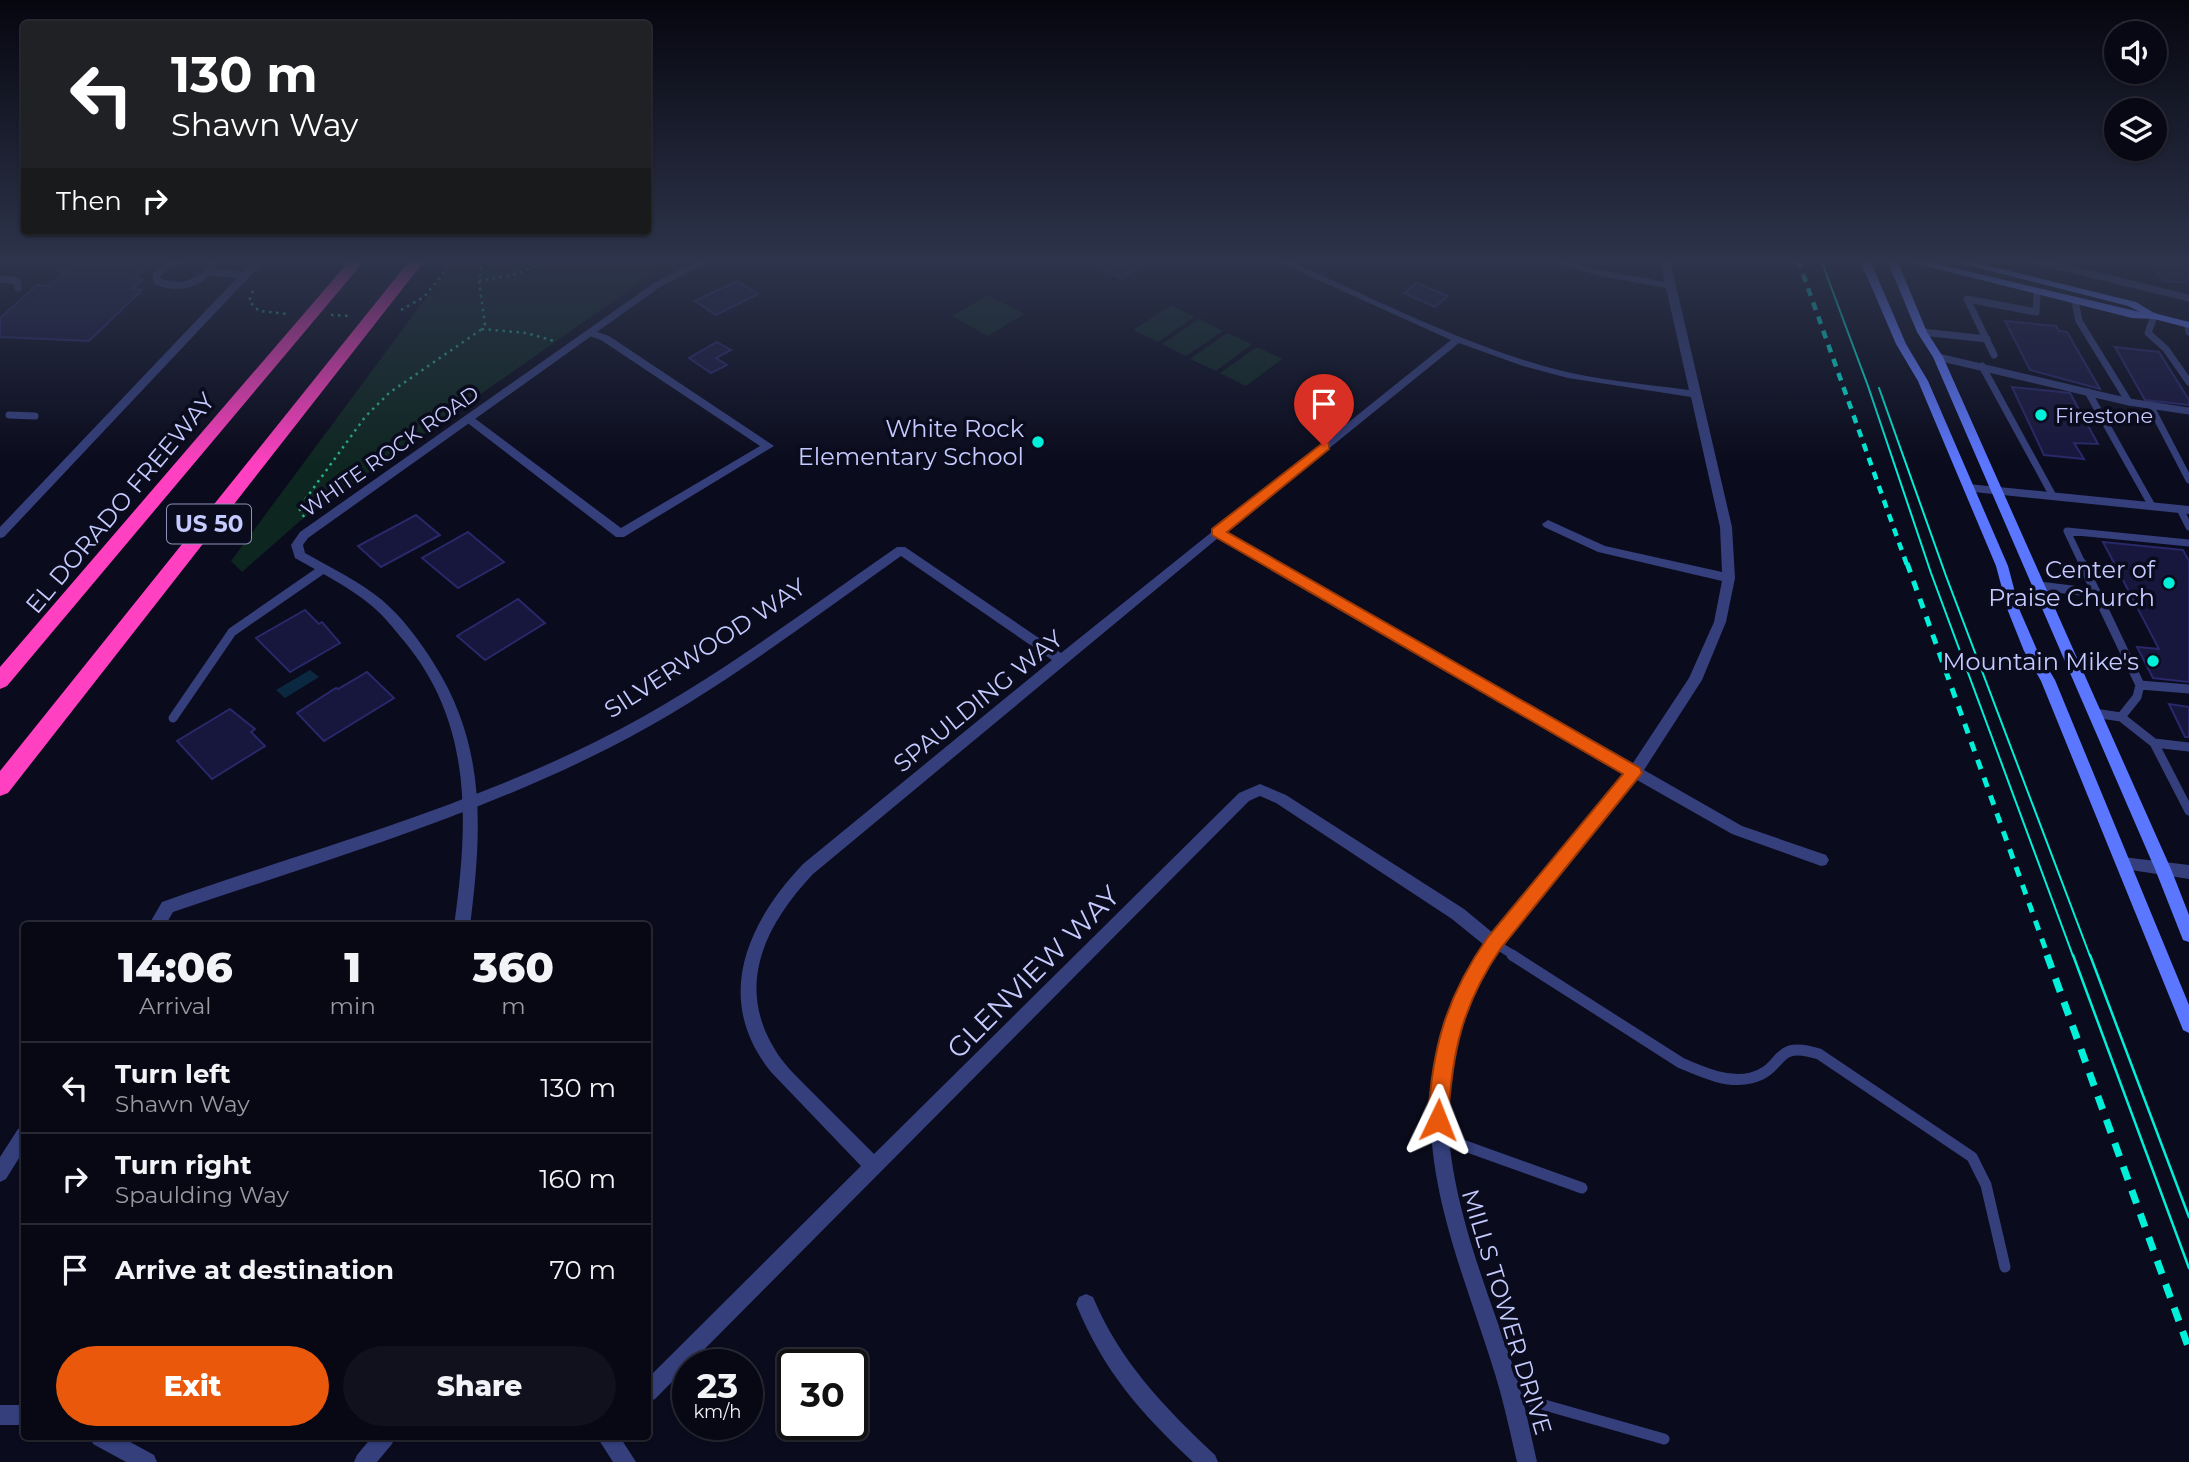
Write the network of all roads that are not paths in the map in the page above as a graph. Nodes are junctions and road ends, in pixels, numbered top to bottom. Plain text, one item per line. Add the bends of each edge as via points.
1 (195, 328) edge
2 (300, 328) edge
3 (364, 328) edge
4 (598, 328) edge
5 (1434, 328) edge
6 (1681, 328) edge
7 (1894, 328) edge
8 (1920, 328) edge
9 (1982, 328) edge
10 (2083, 328) edge
11 (2150, 328) edge
12 (1922, 332) junction
13 (591, 333) junction
14 (1458, 339) junction
15 (1987, 339) junction
16 (1994, 355) dead end
17 (1938, 357) junction
18 (1982, 366) junction
19 (2189, 382) edge
20 (2088, 392) junction
21 (1696, 394) junction
22 (2129, 402) junction
23 (2150, 405) junction
24 (2189, 411) edge
25 (9, 415) dead end
26 (35, 416) dead end
27 (468, 419) junction
28 (2189, 480) edge
29 (1968, 488) junction
30 (1996, 490) junction
31 (2053, 496) junction
32 (2152, 506) junction
33 (2184, 510) edge
34 (1548, 524) dead end
35 (2189, 527) edge
36 (1217, 532) junction
37 (0, 534) edge
38 (2189, 543) edge
39 (323, 569) junction
40 (1730, 578) junction
41 (2039, 586) junction
42 (2097, 593) junction
43 (1063, 662) junction
44 (0, 681) edge
45 (2140, 685) junction
46 (2189, 689) edge
47 (2094, 713) junction
48 (2121, 717) junction
49 (173, 719) dead end
50 (2154, 743) junction
51 (2189, 747) edge
52 (1634, 773) junction
53 (0, 788) edge
54 (472, 802) junction
55 (2189, 811) edge
56 (1821, 860) dead end
57 (2123, 863) junction
58 (2163, 869) junction
59 (2189, 872) edge
60 (159, 922) edge
61 (463, 922) edge
62 (2188, 932) edge
63 (1494, 943) junction
64 (2189, 1026) edge
65 (1439, 1137) junction
66 (21, 1140) edge
67 (874, 1167) junction
68 (0, 1173) edge
69 (1582, 1188) dead end
70 (2005, 1267) dead end
71 (1086, 1304) dead end
72 (651, 1389) edge
73 (1511, 1395) junction
74 (0, 1415) edge
75 (21, 1415) edge
76 (1664, 1438) dead end
77 (106, 1440) edge
78 (382, 1440) edge
79 (609, 1440) edge
80 (147, 1462) edge
81 (364, 1462) edge
82 (626, 1462) edge
83 (1208, 1462) edge
84 (1527, 1462) edge

1 - 37 street
2 - 44 highway, EL DORADO FREEWAY / US 50
3 - 53 highway, US 50
4 - 13 street, WHITE ROCK ROAD
5 - 14 street
6 - 21 street, MILLS TOWER DRIVE
7 - 29 main road via 1923,381
8 - 12 main road
9 - 15 lane
10 - 22 lane
11 - 19 lane via 2148,333 2166,349
12 - 15 lane
12 - 17 main road
13 - 27 street, WHITE ROCK ROAD
13 - 27 street via 768,446 620,534
14 - 21 street via 1566,374
14 - 36 street, SPAULDING WAY
15 - 16 lane
17 - 18 lane
17 - 30 main road
18 - 20 lane
18 - 31 lane
20 - 22 lane
20 - 32 lane
21 - 40 street, MILLS TOWER DRIVE via 1726,527
22 - 23 lane
23 - 24 lane
23 - 28 lane
25 - 26 lane
27 - 39 street, WHITE ROCK ROAD via 304,535 299,555
29 - 30 street
29 - 57 main road via 2002,566 2014,611 2048,680
30 - 31 street
30 - 41 main road
31 - 32 street
32 - 33 street
33 - 35 lane
34 - 40 street via 1614,553
36 - 43 street, SPAULDING WAY
36 - 52 street
38 - 42 lane via 2067,531
39 - 49 lane via 232,632
39 - 54 street via 387,612 424,657 453,710 466,753
40 - 52 street, MILLS TOWER DRIVE via 1713,642 1695,680
41 - 42 lane
41 - 47 main road
42 - 45 lane
43 - 54 street, SILVERWOOD WAY via 901,550 648,721 548,771
43 - 67 street, SPAULDING WAY via 808,869 772,909 760,932 748,982 757,1033 784,1075
45 - 46 lane
45 - 48 lane
47 - 48 lane
47 - 58 main road
48 - 50 lane
50 - 51 lane
50 - 55 lane
52 - 56 street via 1737,831
52 - 63 street, MILLS TOWER DRIVE
54 - 60 street, SILVERWOOD WAY via 168,907
54 - 61 street via 471,863
57 - 58 street
57 - 64 main road
58 - 59 street
58 - 62 main road
63 - 65 street, MILLS TOWER DRIVE via 1454,1016 1441,1073
63 - 67 street, GLENVIEW WAY via 1424,892 1260,790 1244,797
63 - 70 lane via 1681,1063 1715,1076 1749,1079 1770,1070 1779,1053 1787,1049 1819,1054 1972,1157 1986,1185
65 - 69 lane
65 - 73 street, MILLS TOWER DRIVE via 1456,1230
66 - 68 street
67 - 72 street, GLENVIEW WAY
71 - 83 street via 1122,1375
73 - 76 lane
73 - 84 street, MILLS TOWER DRIVE
74 - 75 street
77 - 80 street
78 - 81 street
79 - 82 street

